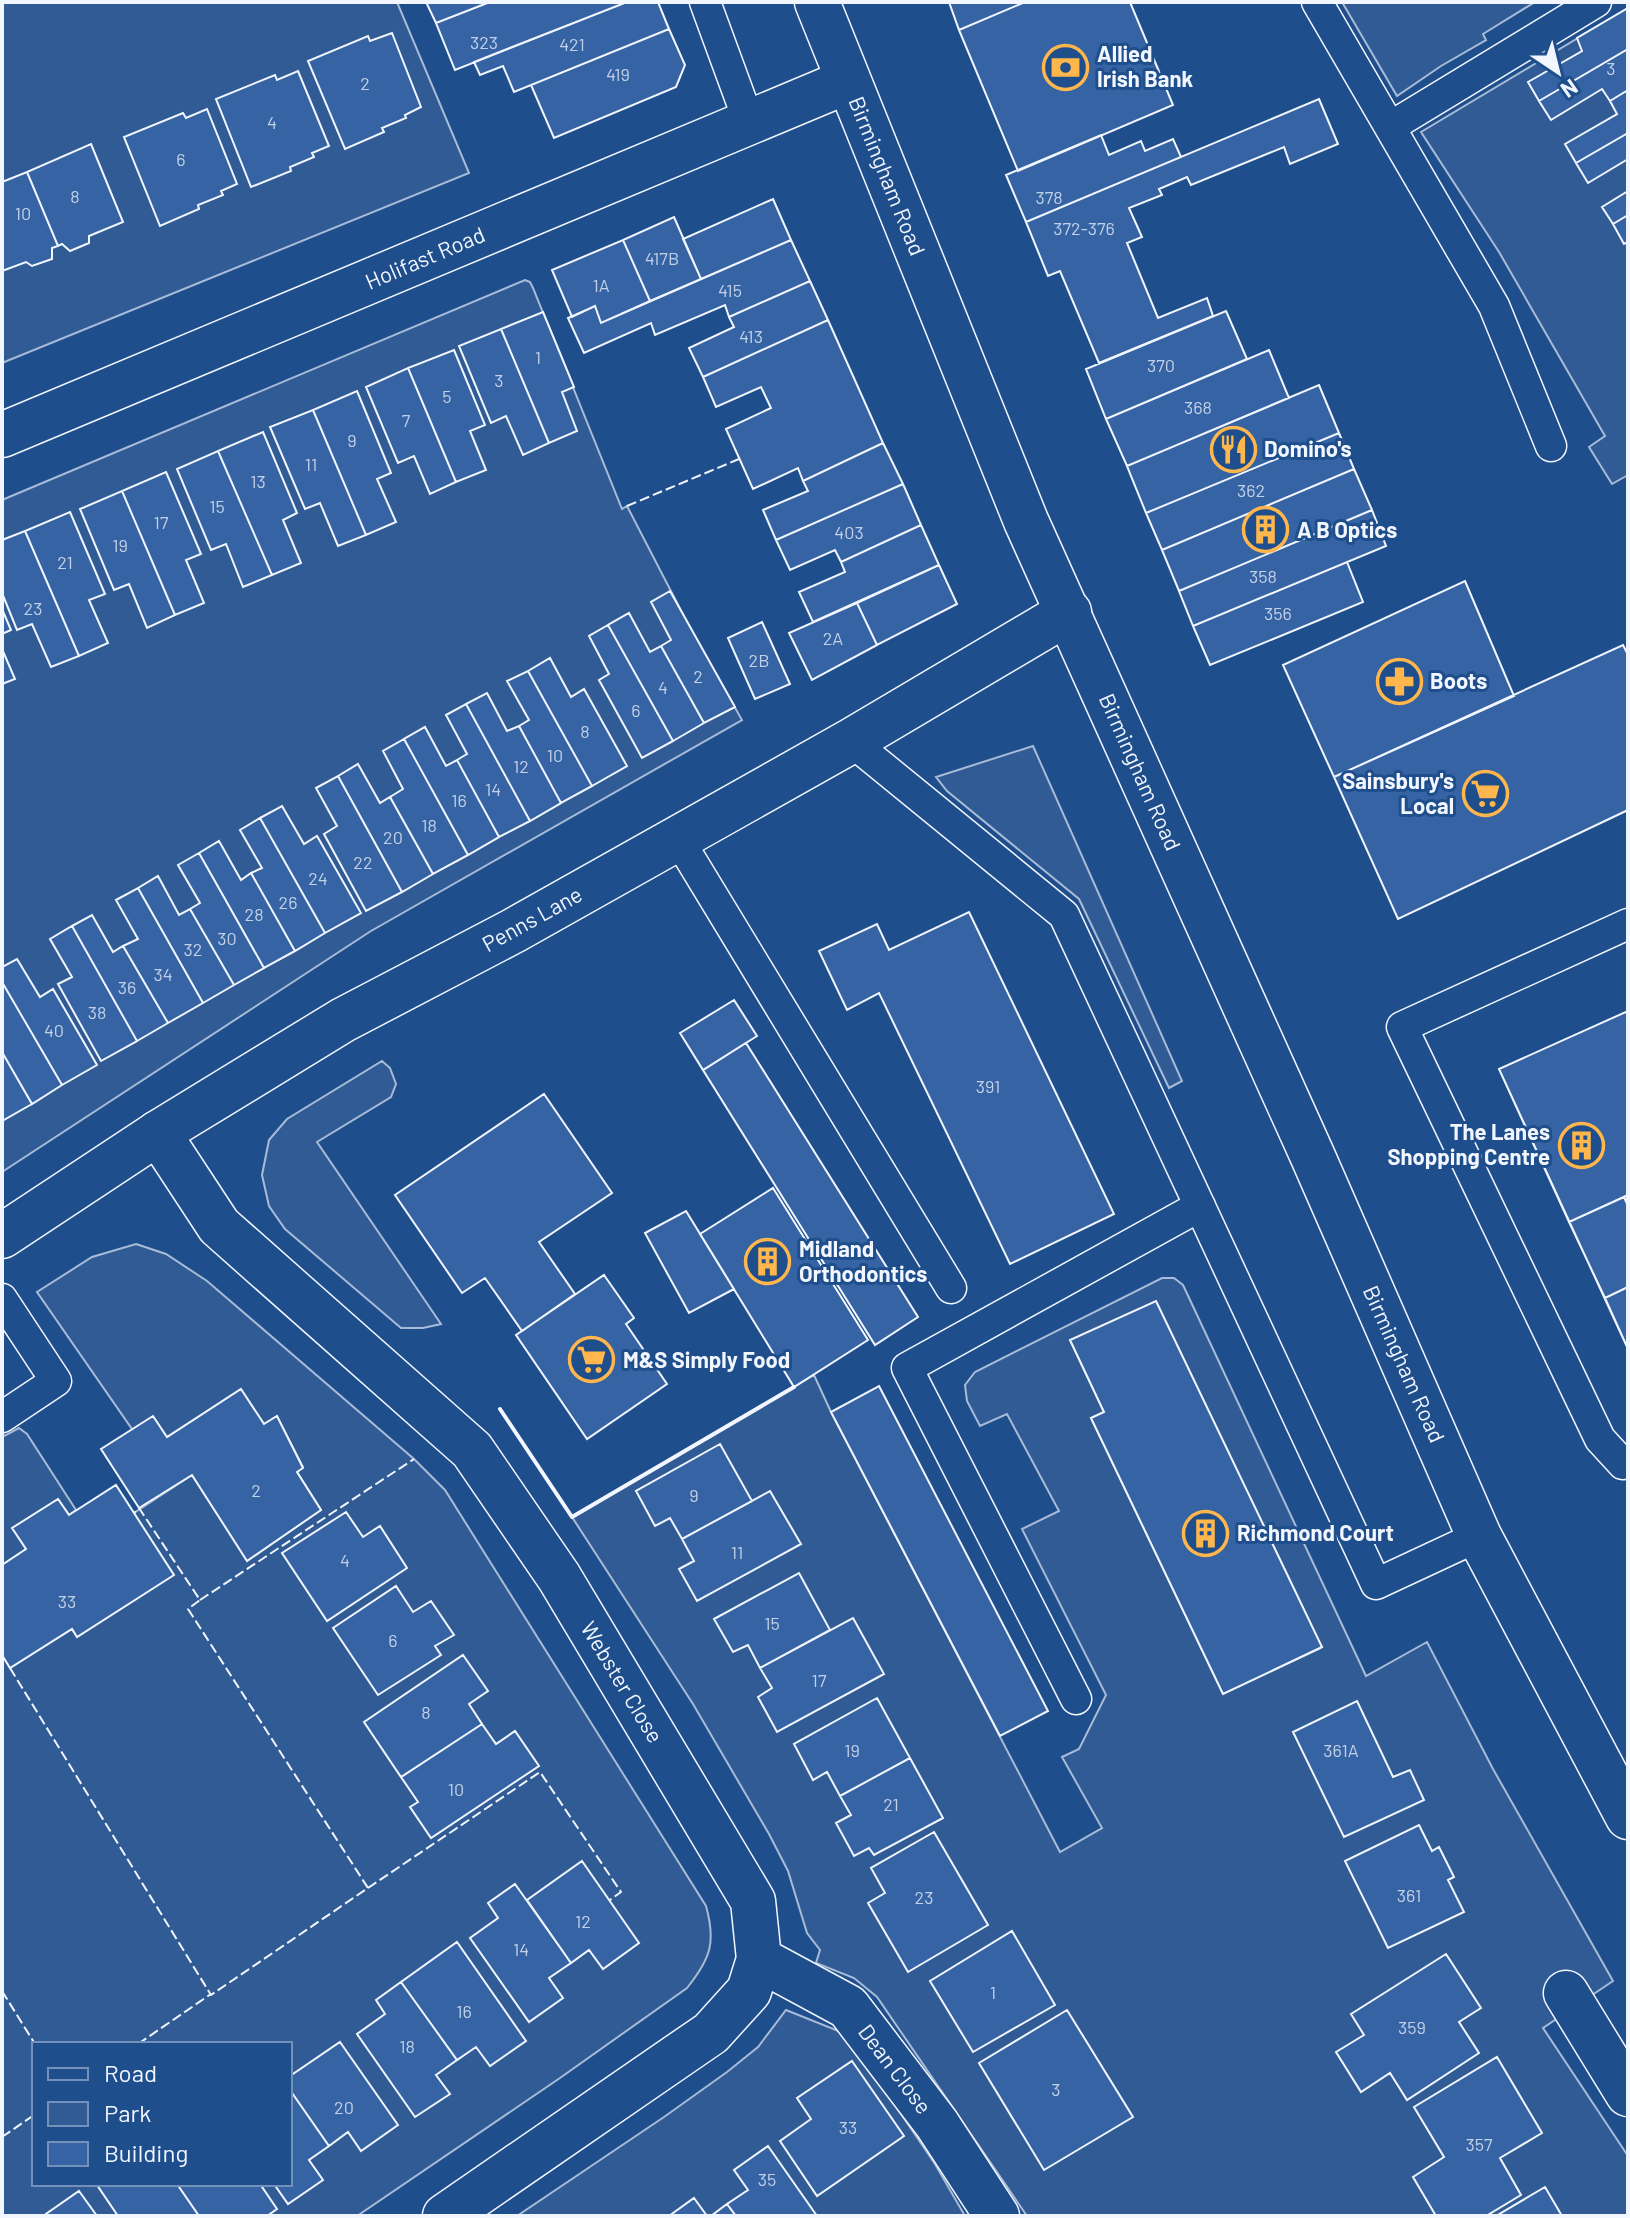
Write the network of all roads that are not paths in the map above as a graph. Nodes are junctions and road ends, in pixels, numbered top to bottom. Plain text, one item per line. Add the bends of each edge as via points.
1 (705, 2) edge
2 (817, 2) edge
3 (1317, 2) edge
4 (1596, 2) edge
5 (848, 81) junction
6 (749, 122) junction
7 (1390, 127) junction
8 (2, 435) edge
9 (1551, 446) dead end
10 (1069, 612) junction
11 (851, 741) junction
12 (677, 837) junction
13 (1628, 924) edge
14 (158, 1133) junction
15 (1200, 1206) junction
16 (2, 1236) edge
17 (951, 1288) dead end
18 (2, 1299) edge
19 (2, 1417) edge
20 (1626, 1465) edge
21 (1479, 1536) junction
22 (1076, 1699) dead end
23 (1628, 1817) edge
24 (759, 1959) junction
25 (1566, 1993) dead end
26 (1615, 2040) edge
27 (1628, 2094) edge
28 (445, 2216) edge
29 (997, 2216) edge

1 - 6 lane
2 - 5 main road, Birmingham Road
3 - 7 lane
4 - 7 lane
5 - 6 main road, Holifast Road
5 - 10 main road, Birmingham Road via 1026,521
6 - 8 main road, Holifast Road
7 - 9 lane via 1494,306
10 - 11 main road, Penns Lane
10 - 21 main road, Birmingham Road
11 - 12 main road, Penns Lane
11 - 15 lane via 1064,915
12 - 14 main road, Penns Lane via 343,1020
12 - 17 lane
13 - 20 lane via 1402,1027 1600,1439
14 - 16 main road, Penns Lane
14 - 24 main road, Webster Close via 219,1226 472,1450 559,1577 753,1901
15 - 21 lane via 1376,1584
15 - 22 lane via 907,1368
18 - 19 lane via 56,1381
21 - 23 main road, Birmingham Road
24 - 28 main road, Webster Close via 749,1991 711,2033
24 - 29 main road, Dean Close via 848,2007 937,2124
25 - 26 main road
26 - 27 main road

